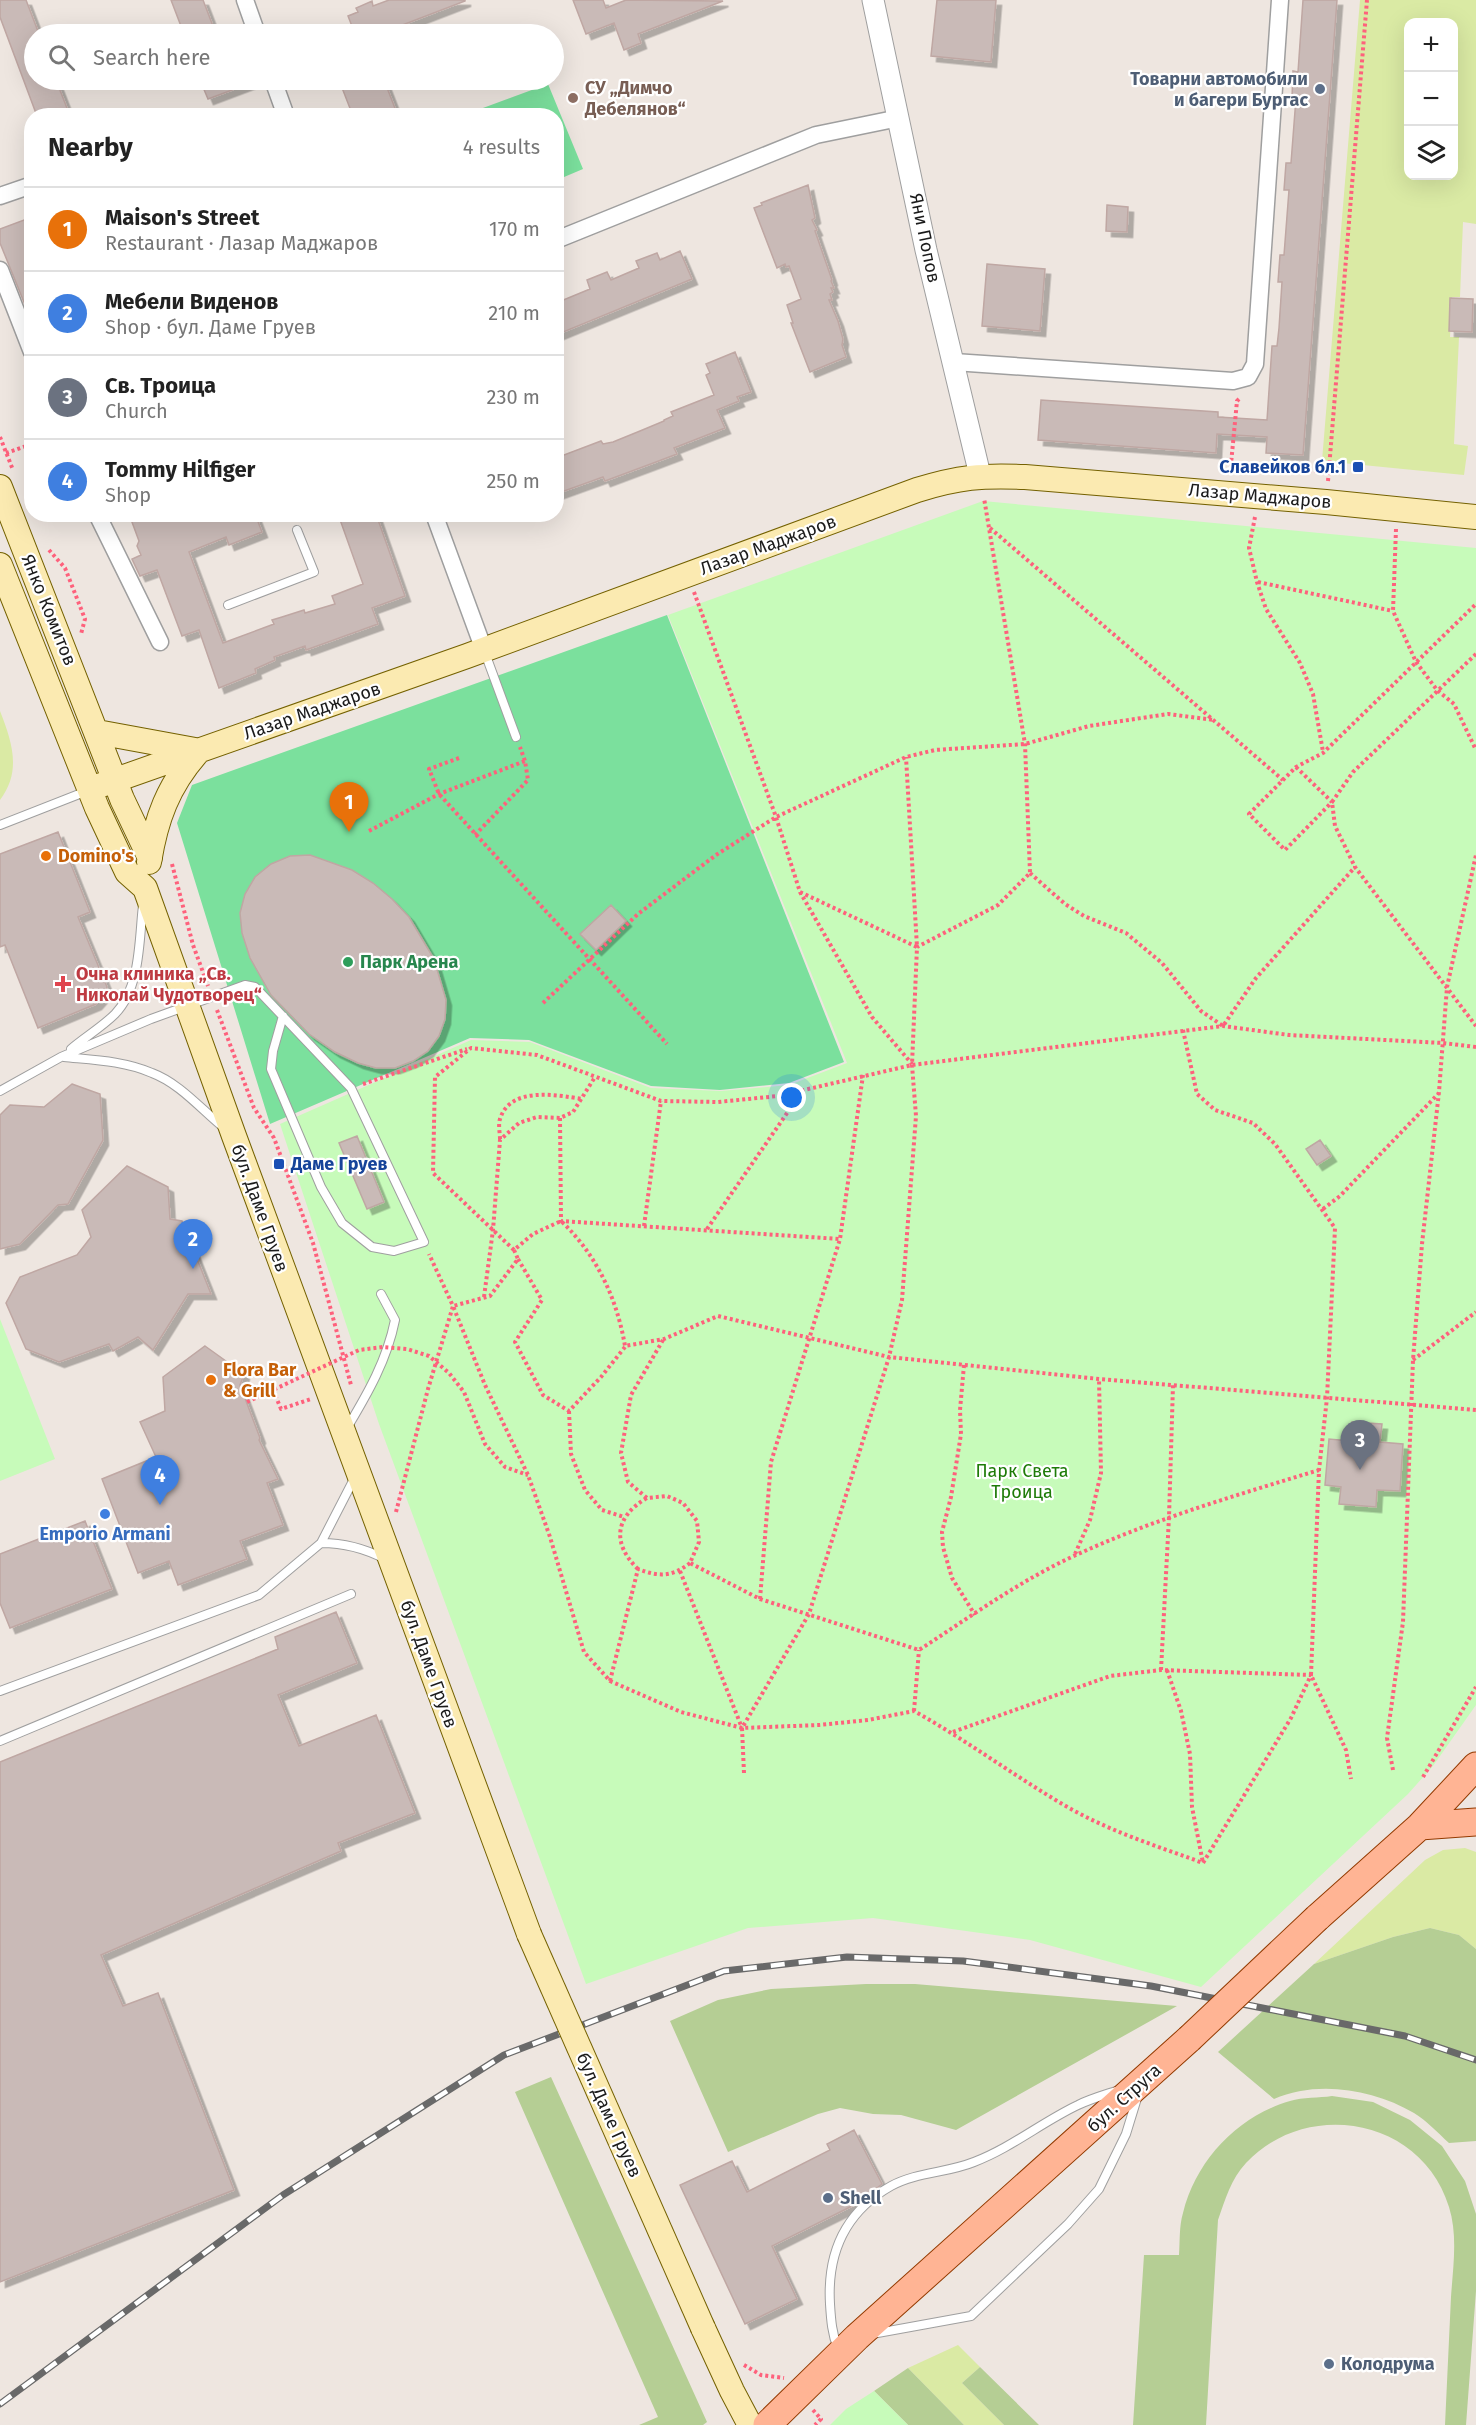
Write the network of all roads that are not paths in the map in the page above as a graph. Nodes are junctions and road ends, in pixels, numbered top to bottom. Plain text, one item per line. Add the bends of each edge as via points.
1 (245, 0) edge
2 (873, 0) edge
3 (1280, 0) edge
4 (253, 24) edge
5 (277, 90) edge
6 (283, 108) edge
7 (899, 118) junction
8 (24, 187) edge
9 (0, 196) edge
10 (564, 237) edge
11 (0, 270) edge
12 (24, 332) edge
13 (954, 362) junction
14 (981, 475) junction
15 (0, 487) edge
16 (1476, 517) edge
17 (101, 522) edge
18 (437, 522) edge
19 (297, 530) dead end
20 (0, 565) edge
21 (228, 604) dead end
22 (160, 642) dead end
23 (484, 650) junction
24 (52, 694) joint
25 (97, 732) junction
26 (516, 737) road end
27 (198, 751) junction
28 (116, 782) junction
29 (90, 789) junction
30 (0, 825) edge
31 (161, 860) junction
32 (145, 888) junction
33 (187, 1005) junction
34 (283, 1016) junction
35 (61, 1057) junction
36 (0, 1091) edge
37 (234, 1136) junction
38 (381, 1294) dead end
39 (344, 1433) junction
40 (358, 1471) junction
41 (321, 1543) junction
42 (391, 1563) junction
43 (351, 1594) dead end
44 (0, 1691) edge
45 (0, 1741) edge
46 (1476, 1766) edge
47 (1476, 1822) edge
48 (1420, 1826) junction
49 (1142, 2082) junction
50 (849, 2345) junction
51 (750, 2425) edge
52 (767, 2425) edge

1 - 4 street
2 - 7 street, Яни Попов
3 - 13 street via 1255,364 1248,377 1233,381
5 - 6 street
7 - 10 street via 816,135
7 - 13 street, Яни Попов
8 - 9 street
11 - 12 street
13 - 14 street, Яни Попов
14 - 16 main road, Лазар Маджаров
14 - 23 main road, Лазар Маджаров via 917,490
15 - 25 main road, Янко Комитов
17 - 22 street
18 - 23 street
19 - 21 lane via 314,572
20 - 24 main road, Янко Комитов
23 - 26 lane
23 - 27 main road, Лазар Маджаров
24 - 29 main road, бул. Даме Груев
25 - 27 main road
25 - 28 main road
27 - 28 main road, Лазар Маджаров
27 - 31 main road, бул. Даме Груев via 168,792 154,834
28 - 29 main road, Лазар Маджаров
28 - 31 main road
29 - 30 lane
29 - 32 main road, бул. Даме Груев via 127,872
31 - 32 main road, бул. Даме Груев
32 - 33 main road, бул. Даме Груев
32 - 35 lane via 135,970 126,997 116,1012
33 - 34 lane via 245,985 255,987
33 - 35 lane
33 - 37 main road, бул. Даме Груев
34 - 34 lane via 271,1070 321,1187 342,1223 372,1247 394,1251 424,1242 351,1088
35 - 36 lane
35 - 37 lane via 118,1062 153,1073
37 - 39 main road, бул. Даме Груев
38 - 39 lane via 396,1320 391,1344
39 - 40 main road, бул. Даме Груев
40 - 41 lane
40 - 42 main road, бул. Даме Груев
41 - 42 lane via 345,1543
41 - 44 lane via 259,1595
42 - 51 main road, бул. Даме Груев, bridge via 529,1934 703,2328
43 - 45 lane
46 - 48 main road, бул. Струга
47 - 48 main road
48 - 49 main road, бул. Струга, bridge
49 - 50 main road, бул. Струга
49 - 50 lane via 1126,2134 1099,2189 1068,2224 970,2316
49 - 50 lane via 1078,2104 973,2163 917,2175 871,2200 839,2238 831,2265 832,2332
50 - 52 main road, бул. Струга

